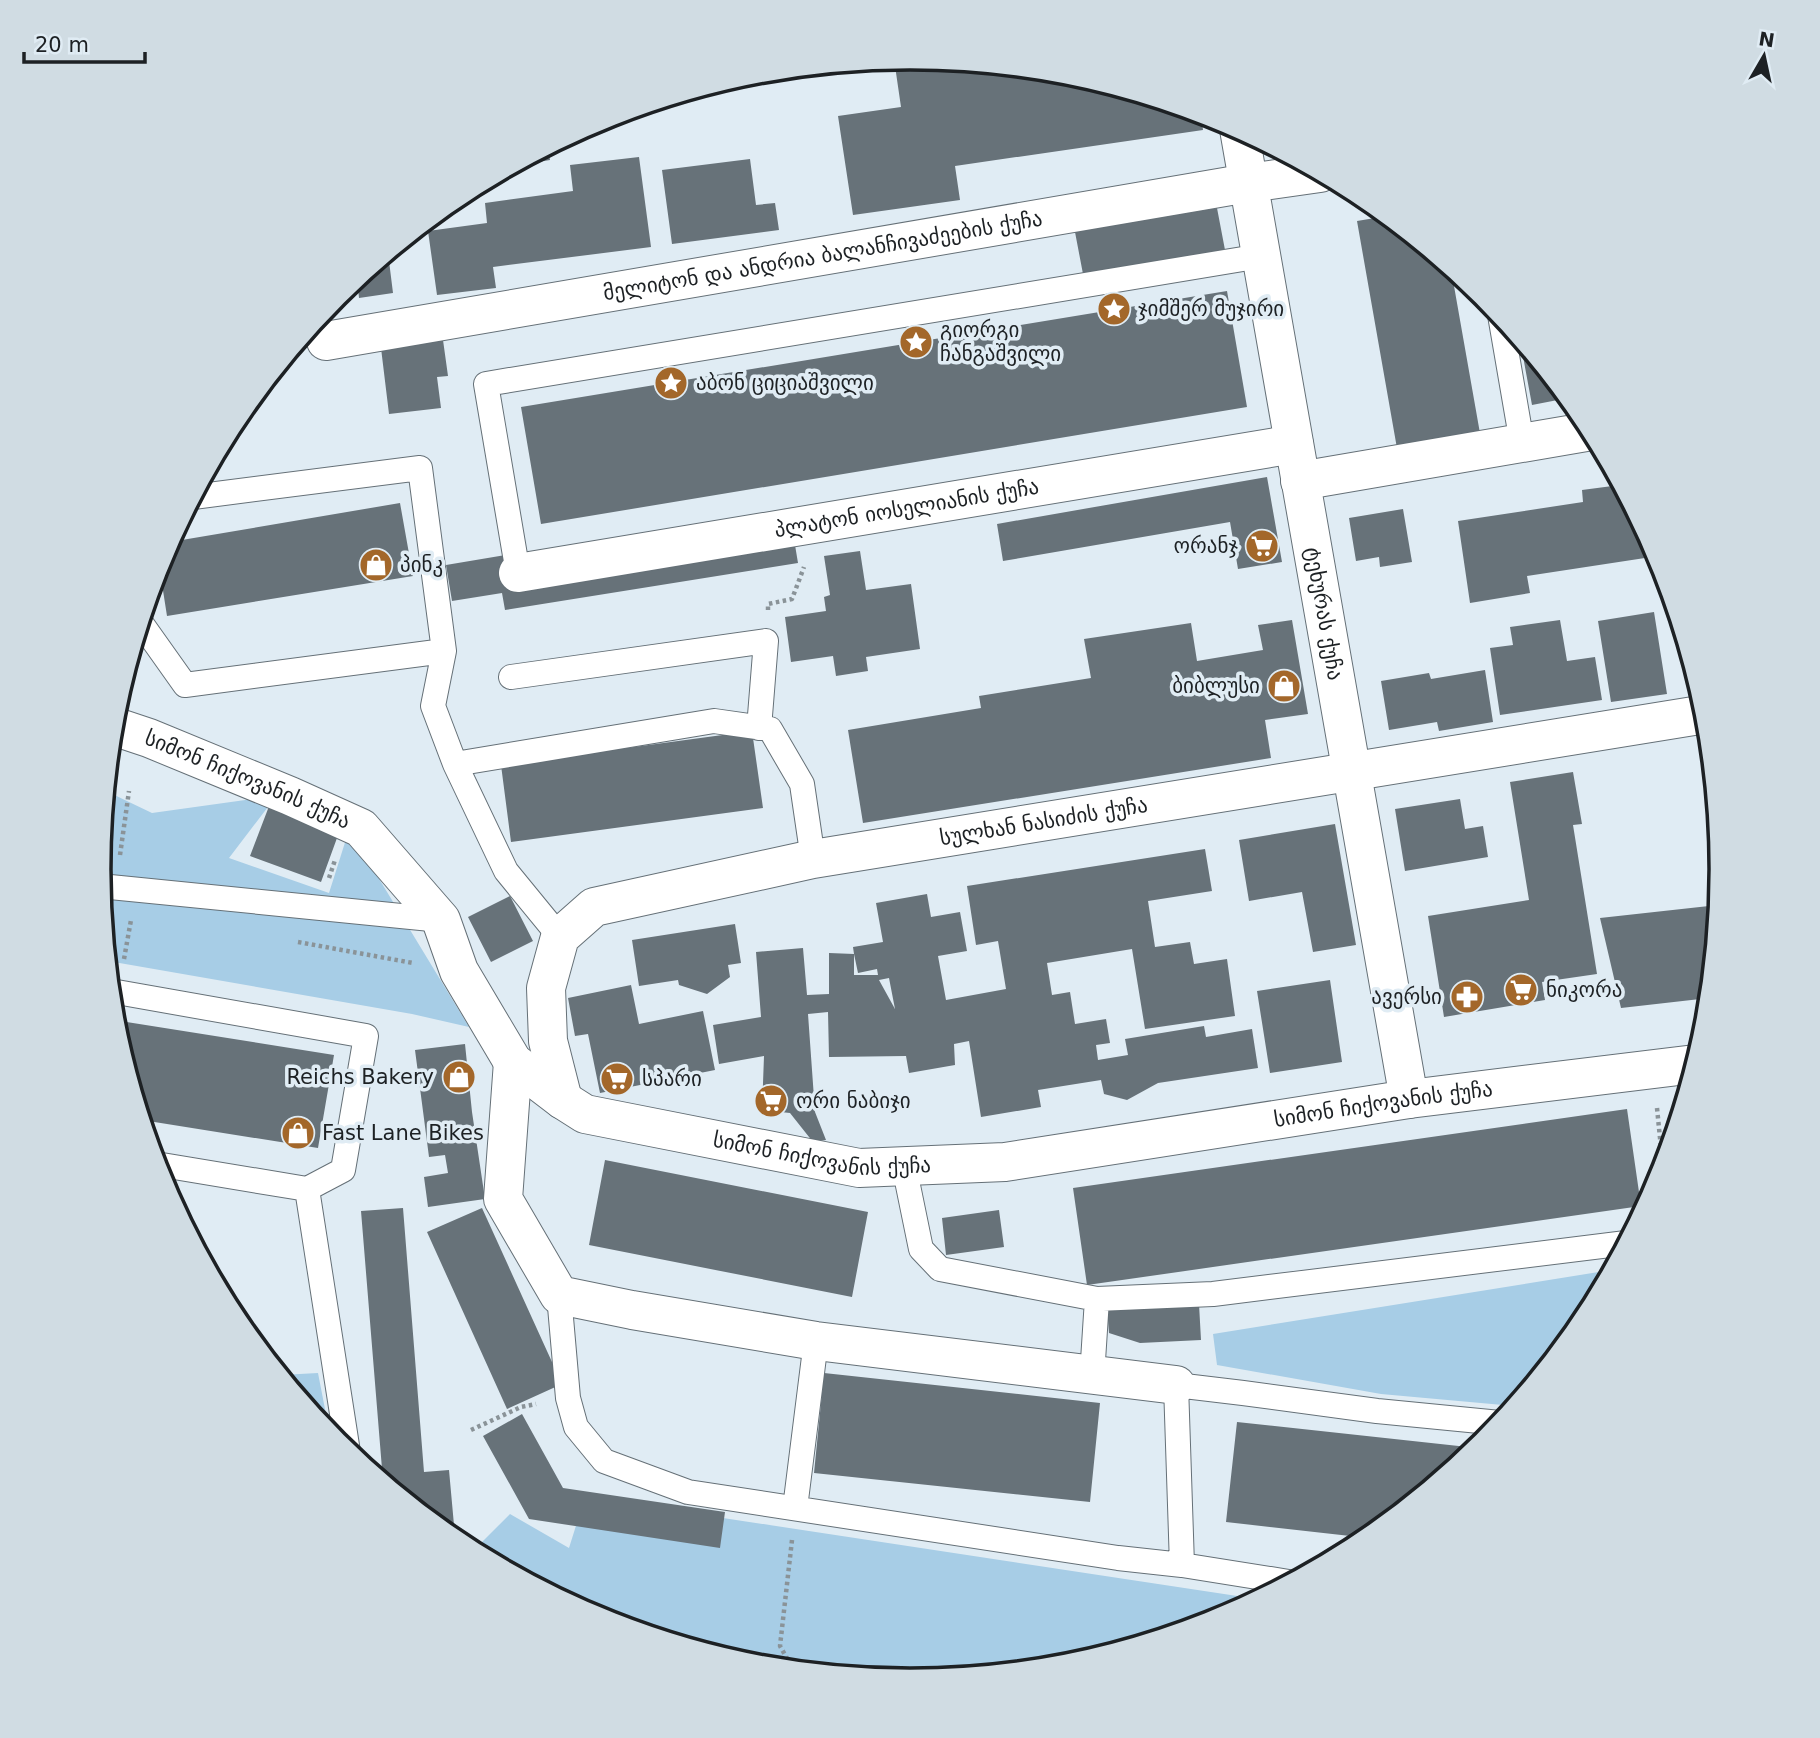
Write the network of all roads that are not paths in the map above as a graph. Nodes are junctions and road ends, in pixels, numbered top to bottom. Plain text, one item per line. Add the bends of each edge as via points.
1 (1241, 142) edge
2 (1306, 175) edge
3 (1248, 183) junction
4 (1261, 256) junction
5 (1503, 334) edge
6 (327, 341) dead end
7 (1579, 433) edge
8 (1522, 443) junction
9 (1294, 444) junction
10 (1300, 481) junction
11 (204, 496) edge
12 (518, 573) joint
13 (147, 632) edge
14 (444, 650) junction
15 (511, 677) dead end
16 (1694, 715) edge
17 (759, 728) junction
18 (123, 729) edge
19 (455, 764) junction
20 (1350, 771) junction
21 (813, 859) junction
22 (112, 887) edge
23 (441, 920) junction
24 (560, 937) junction
25 (121, 992) edge
26 (513, 1062) junction
27 (1685, 1065) edge
28 (1409, 1098) junction
29 (563, 1100) junction
30 (169, 1166) edge
31 (904, 1166) junction
32 (307, 1189) junction
33 (1615, 1244) edge
34 (559, 1295) junction
35 (1097, 1299) junction
36 (816, 1341) junction
37 (1092, 1376) junction
38 (1176, 1385) junction
39 (1487, 1422) edge
40 (345, 1434) edge
41 (795, 1507) junction
42 (1182, 1565) junction
43 (1275, 1580) edge

1 - 3 street, ტეხურას ქუჩა
2 - 3 street, მელიტონ და ანდრია ბალანჩივაძეების ქუჩა
3 - 4 street, ტეხურას ქუჩა
3 - 6 street, მელიტონ და ანდრია ბალანჩივაძეების ქუჩა
4 - 9 street, ტეხურას ქუჩა
4 - 12 lane via 486,384
5 - 8 lane
7 - 8 street
8 - 10 street
9 - 10 street, ტეხურას ქუჩა
9 - 12 street, პლატონ იოსელიანის ქუჩა
10 - 20 street, ტეხურას ქუჩა
11 - 14 lane via 420,468
13 - 14 lane via 185,685
14 - 19 lane via 433,706
15 - 17 lane via 766,641
16 - 20 street, სულხან ნასიძის ქუჩა
17 - 19 lane via 714,721
17 - 21 lane via 770,730 802,784
18 - 23 street, სიმონ ჩიქოვანის ქუჩა via 361,828
19 - 24 lane via 506,872
20 - 21 street, სულხან ნასიძის ქუჩა
20 - 28 street, ტეხურას ქუჩა
21 - 24 street, სულხან ნასიძის ქუჩა via 594,907
22 - 23 lane
23 - 26 street, სიმონ ჩიქოვანის ქუჩა via 459,971
24 - 29 street via 545,988 548,1041
25 - 32 lane via 366,1036 343,1170
26 - 29 street, სიმონ ჩიქოვანის ქუჩა
26 - 34 street via 503,1199
27 - 28 street, სიმონ ჩიქოვანის ქუჩა
28 - 31 street, სიმონ ჩიქოვანის ქუჩა via 1005,1162
29 - 31 street, სიმონ ჩიქოვანის ქუჩა via 586,1114 859,1168
30 - 32 lane
31 - 35 lane via 920,1249 940,1269
32 - 40 lane
33 - 35 lane via 1213,1294
34 - 36 street
34 - 41 lane via 568,1398 576,1427 604,1461 688,1492
35 - 37 lane
36 - 37 street
36 - 41 lane
37 - 38 street
38 - 39 lane
38 - 42 lane
41 - 42 lane
42 - 43 lane

